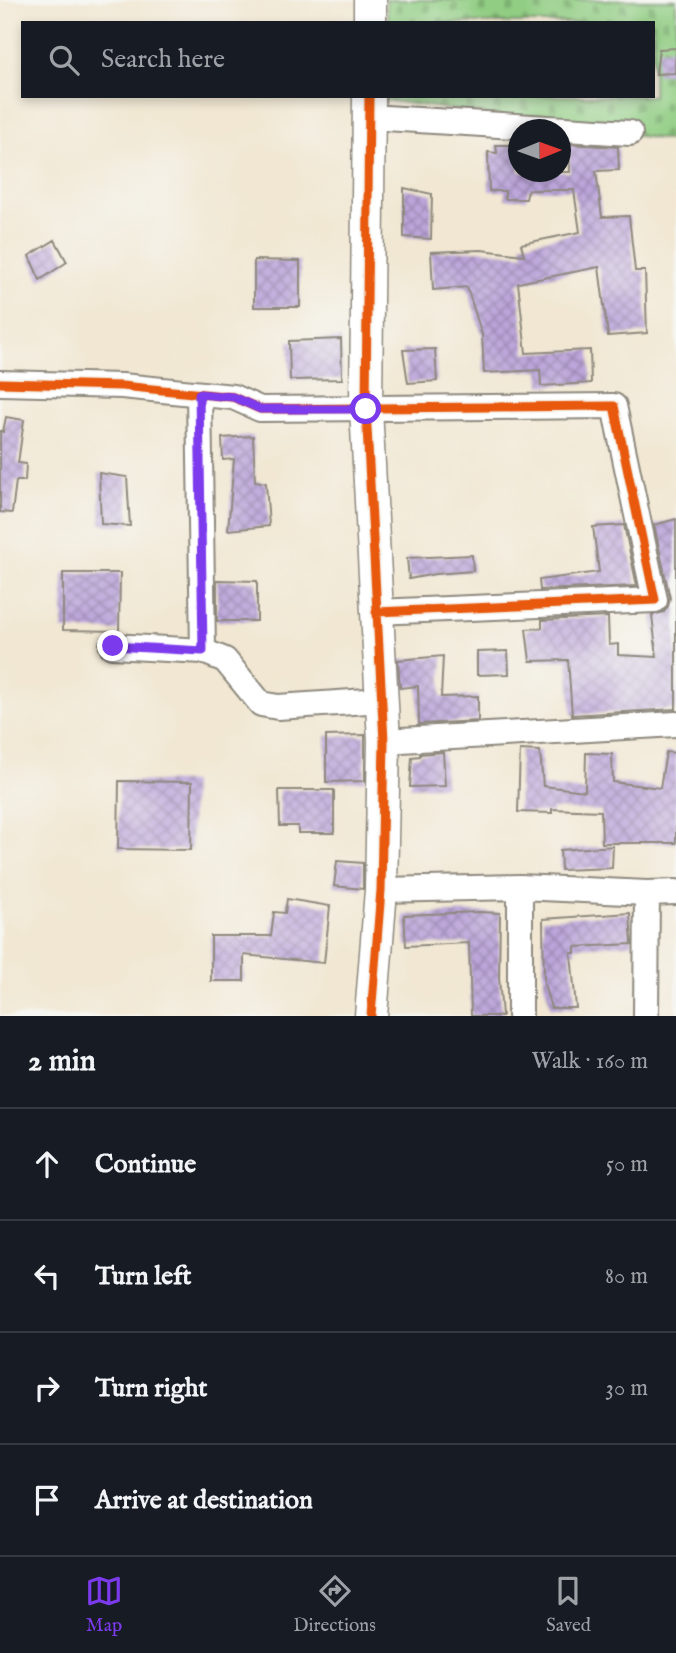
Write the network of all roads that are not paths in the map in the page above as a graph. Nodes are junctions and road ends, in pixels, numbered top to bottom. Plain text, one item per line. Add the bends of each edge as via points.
1 (370, 0) edge
2 (370, 21) edge
3 (369, 107) edge
4 (631, 133) dead end
5 (0, 383) edge
6 (199, 394) junction
7 (366, 409) junction
8 (376, 612) junction
9 (113, 646) dead end
10 (203, 651) junction
11 (382, 700) junction
12 (676, 724) edge
13 (384, 741) junction
14 (520, 887) junction
15 (381, 890) junction
16 (676, 892) edge
17 (647, 893) junction
18 (371, 1016) edge
19 (520, 1016) edge
20 (646, 1016) edge

1 - 2 street
3 - 4 street
3 - 7 street
5 - 6 street via 122,386
6 - 7 street via 233,397 260,409
6 - 10 street
7 - 8 street
7 - 8 street via 614,406 655,600
8 - 11 street
9 - 10 street
10 - 11 street via 225,660 261,704
11 - 13 street
12 - 13 street
13 - 15 street
14 - 15 street
14 - 17 street
14 - 19 street
15 - 18 street
16 - 17 street
17 - 20 street

